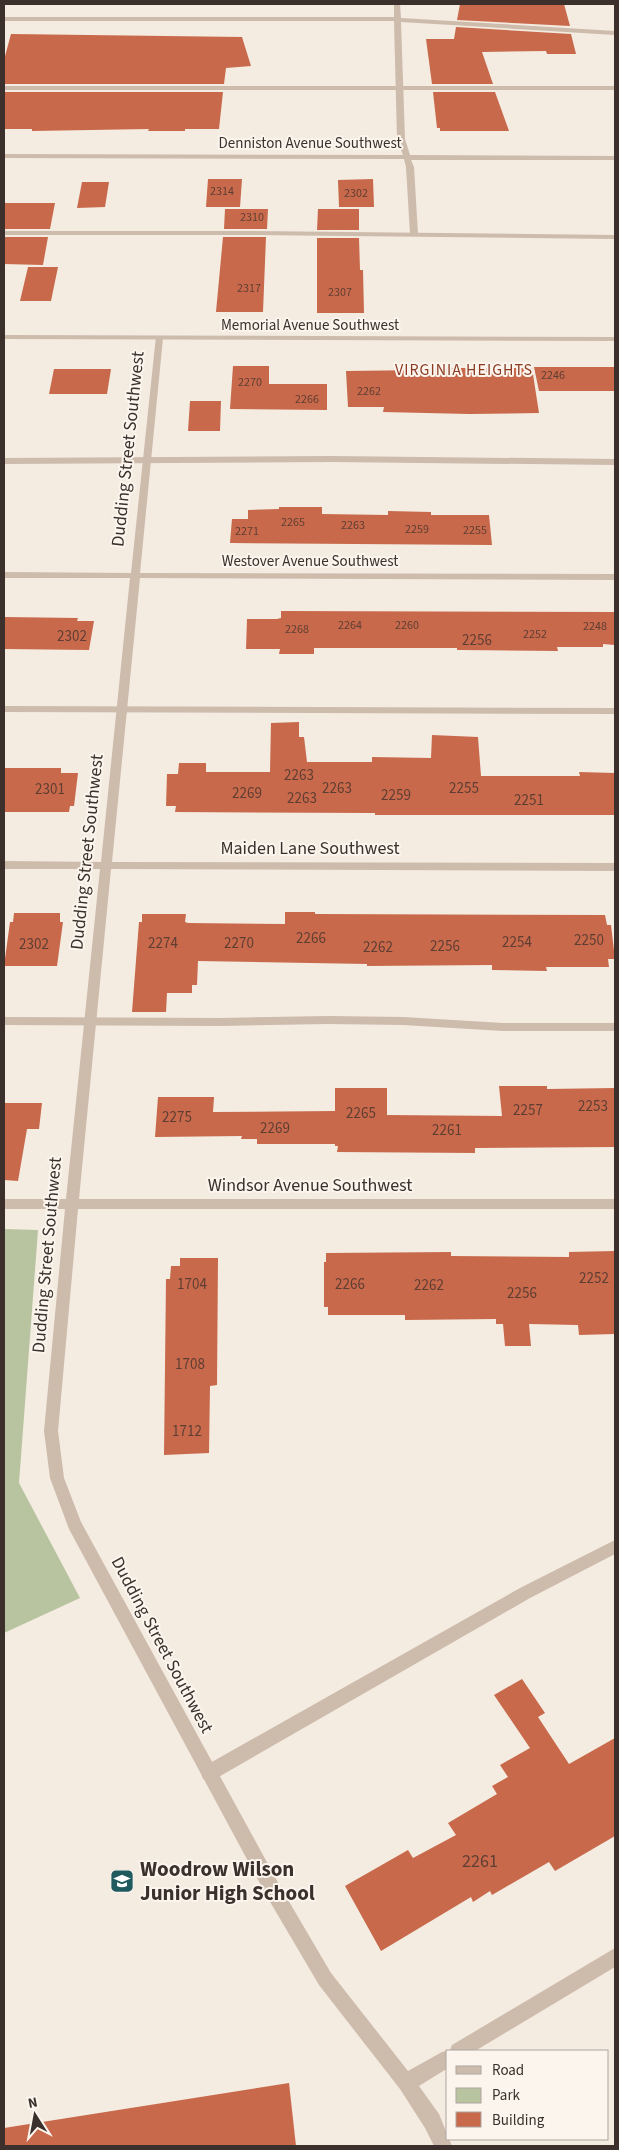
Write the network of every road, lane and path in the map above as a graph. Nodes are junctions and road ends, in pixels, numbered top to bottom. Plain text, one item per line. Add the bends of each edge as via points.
1 (397, 4) edge
2 (4, 19) edge
3 (397, 20) junction
4 (615, 33) edge
5 (4, 88) edge
6 (398, 88) junction
7 (615, 88) edge
8 (4, 156) edge
9 (407, 157) junction
10 (615, 158) edge
11 (4, 233) edge
12 (414, 234) junction
13 (615, 237) edge
14 (4, 337) edge
15 (159, 338) junction
16 (615, 340) edge
17 (147, 460) junction
18 (4, 461) edge
19 (615, 462) edge
20 (4, 575) edge
21 (135, 576) junction
22 (615, 577) edge
23 (4, 709) edge
24 (122, 709) junction
25 (615, 711) edge
26 (107, 864) junction
27 (4, 865) edge
28 (615, 867) edge
29 (4, 1021) edge
30 (90, 1021) junction
31 (615, 1027) edge
32 (4, 1204) edge
33 (72, 1204) junction
34 (615, 1204) edge
35 (615, 1548) edge
36 (209, 1773) junction
37 (615, 1957) edge
38 (460, 2050) edge
39 (446, 2059) edge
40 (406, 2082) junction
41 (443, 2146) edge

1 - 3 street
2 - 3 street
3 - 4 street
3 - 6 street
5 - 6 street
6 - 7 street
6 - 9 street via 401,139
8 - 9 street, Denniston Avenue Southwest
9 - 10 street, Denniston Avenue Southwest
9 - 12 street
11 - 12 street
12 - 13 street
14 - 15 street, Memorial Avenue Southwest
15 - 16 street, Memorial Avenue Southwest
15 - 17 street, Dudding Street Southwest
17 - 18 street
17 - 19 street
17 - 21 street, Dudding Street Southwest
20 - 21 street, Westover Avenue Southwest
21 - 22 street, Westover Avenue Southwest
21 - 24 street, Dudding Street Southwest
23 - 24 street
24 - 25 street
24 - 26 street, Dudding Street Southwest
26 - 27 street, Maiden Lane Southwest
26 - 28 street, Maiden Lane Southwest
26 - 30 street, Dudding Street Southwest
29 - 30 street
30 - 31 street via 328,1020 503,1027
30 - 33 street, Dudding Street Southwest
32 - 33 street, Windsor Avenue Southwest
33 - 34 street, Windsor Avenue Southwest
33 - 36 street, Dudding Street Southwest via 51,1431 58,1478 74,1524
35 - 36 street via 524,1593
36 - 40 street, Dudding Street Southwest via 324,1979
37 - 38 street
39 - 40 street
40 - 41 street, Dudding Street Southwest via 432,2121

